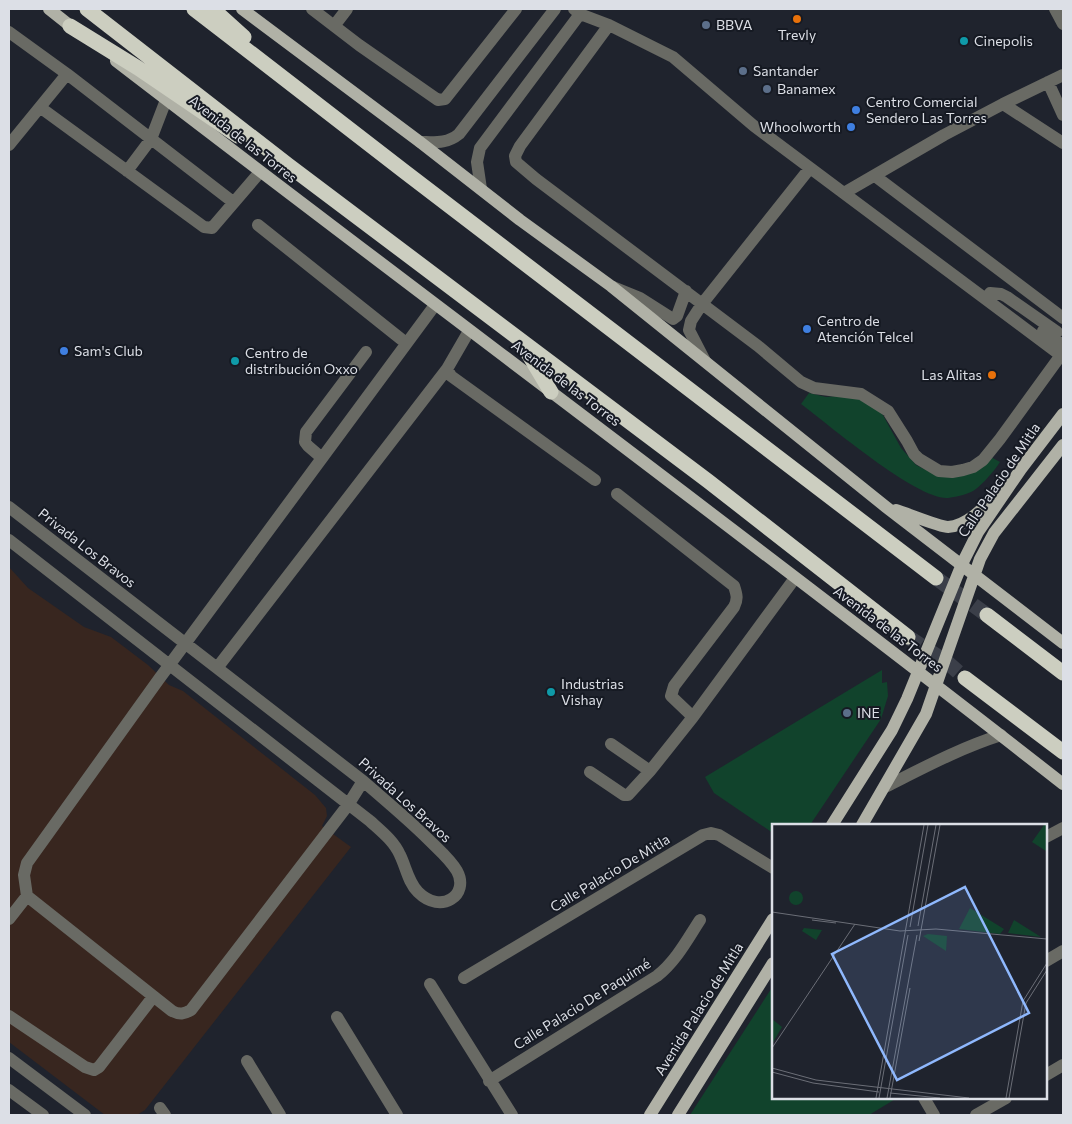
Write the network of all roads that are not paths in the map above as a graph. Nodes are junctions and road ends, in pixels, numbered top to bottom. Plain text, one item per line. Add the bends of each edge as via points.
1 (49, 9) edge
2 (87, 9) edge
3 (194, 9) edge
4 (213, 9) edge
5 (242, 9) edge
6 (312, 9) edge
7 (347, 9) edge
8 (516, 9) edge
9 (555, 9) edge
10 (1054, 9) edge
11 (577, 11) edge
12 (1063, 24) edge
13 (609, 25) junction
14 (70, 26) junction
15 (334, 26) junction
16 (9, 32) edge
17 (67, 74) junction
18 (1063, 75) edge
19 (1048, 82) junction
20 (166, 100) junction
21 (310, 100) junction
22 (1003, 104) junction
23 (40, 108) junction
24 (1063, 115) edge
25 (151, 139) junction
26 (420, 142) junction
27 (1063, 143) edge
28 (9, 145) edge
29 (288, 165) junction
30 (810, 168) junction
31 (127, 171) junction
32 (260, 172) junction
33 (875, 176) junction
34 (482, 189) junction
35 (844, 194) junction
36 (233, 202) junction
37 (258, 225) dead end
38 (611, 286) junction
39 (686, 291) junction
40 (977, 291) junction
41 (990, 293) junction
42 (702, 304) junction
43 (434, 305) junction
44 (1063, 318) edge
45 (469, 331) junction
46 (1063, 336) edge
47 (520, 340) junction
48 (406, 343) junction
49 (366, 352) dead end
50 (1062, 352) edge
51 (704, 361) junction
52 (447, 370) junction
53 (551, 392) junction
54 (1063, 414) edge
55 (1063, 445) edge
56 (322, 458) junction
57 (1021, 469) junction
58 (595, 480) dead end
59 (617, 494) dead end
60 (9, 507) edge
61 (886, 507) junction
62 (9, 540) edge
63 (962, 564) junction
64 (975, 576) junction
65 (795, 578) junction
66 (936, 578) tunnel mouth
67 (987, 615) tunnel mouth
68 (908, 637) tunnel mouth
69 (1063, 643) edge
70 (185, 644) junction
71 (170, 665) junction
72 (217, 668) junction
73 (918, 672) junction
74 (1063, 673) edge
75 (965, 678) tunnel mouth
76 (936, 686) junction
77 (693, 717) junction
78 (1001, 736) junction
79 (611, 744) dead end
80 (1063, 752) edge
81 (650, 771) junction
82 (590, 772) dead end
83 (363, 781) junction
84 (1063, 784) edge
85 (885, 787) junction
86 (348, 804) junction
87 (833, 824) edge
88 (863, 824) edge
89 (1063, 828) edge
90 (1047, 836) edge
91 (772, 867) edge
92 (27, 896) junction
93 (9, 919) edge
94 (700, 920) dead end
95 (772, 921) edge
96 (1063, 950) edge
97 (1047, 960) edge
98 (772, 965) edge
99 (464, 978) dead end
100 (430, 984) dead end
101 (154, 998) junction
102 (9, 1016) edge
103 (337, 1017) dead end
104 (9, 1058) edge
105 (247, 1061) dead end
106 (1063, 1065) edge
107 (1047, 1074) edge
108 (489, 1080) junction
109 (9, 1090) edge
110 (925, 1099) edge
111 (1004, 1099) edge
112 (43, 1115) edge
113 (85, 1115) edge
114 (280, 1115) edge
115 (397, 1115) edge
116 (512, 1115) edge
117 (650, 1115) edge
118 (678, 1115) edge
119 (934, 1115) edge
120 (976, 1115) edge

1 - 14 main road, Avenida de las Torres
2 - 29 highway, Avenida de las Torres
3 - 21 highway
4 - 21 highway
5 - 26 main road
6 - 15 street
7 - 15 street
8 - 15 street via 445,99 436,99 414,85
9 - 26 street via 454,138 442,142
10 - 12 street
11 - 13 street
11 - 34 street via 480,148 477,162
13 - 30 street via 674,57 754,126
13 - 39 street via 515,156 516,162
14 - 20 main road, Avenida de las Torres
14 - 29 highway via 138,68 226,130
16 - 17 street
17 - 23 street
17 - 25 street
18 - 19 street
19 - 22 street
19 - 24 street
20 - 25 street
20 - 32 main road, Avenida de las Torres
21 - 66 highway
22 - 27 street
22 - 33 street
23 - 28 street
23 - 31 street
25 - 31 street
25 - 36 street
26 - 34 main road
29 - 47 highway, Avenida de las Torres
30 - 35 street
30 - 42 street
31 - 36 street via 204,228 212,228
32 - 36 street
32 - 43 main road, Avenida de las Torres
33 - 35 street
33 - 44 street
34 - 38 main road
35 - 40 street
37 - 48 street
38 - 39 street via 640,298 672,319 677,316
38 - 51 main road
39 - 42 street
40 - 41 street
40 - 50 street
41 - 46 street via 1007,297
41 - 50 street
42 - 50 street via 800,382 814,388 856,392 888,411 914,454 939,471 963,470 983,460
42 - 51 street via 689,330
43 - 45 main road, Avenida de las Torres
43 - 48 street
45 - 52 street
45 - 53 main road, Avenida de las Torres
47 - 53 highway
47 - 68 highway, Avenida de las Torres
48 - 56 street
49 - 56 street via 306,432 305,442
51 - 61 main road
52 - 58 street
52 - 72 street
53 - 65 main road, Avenida de las Torres
54 - 57 main road, Calle Palacio de Mitla
55 - 64 main road, Calle Palacio de Mitla via 994,533
56 - 70 street
57 - 61 main road via 973,516 948,527
57 - 63 main road, Calle Palacio de Mitla via 978,532
59 - 77 street via 734,586 737,594 734,607 671,691 671,696
60 - 70 street, Privada Los Bravos
61 - 63 main road
62 - 71 street, Privada Los Bravos
63 - 64 main road
63 - 73 main road
64 - 69 main road
64 - 76 main road
65 - 73 main road, Avenida de las Torres
65 - 77 street
67 - 74 highway
70 - 71 street
70 - 72 street, Privada Los Bravos
71 - 86 street, Privada Los Bravos
71 - 92 street via 27,863 24,875
72 - 83 street, Privada Los Bravos
73 - 76 main road, Avenida de las Torres
73 - 87 main road via 892,730
75 - 80 highway
76 - 78 main road, Avenida de las Torres
76 - 85 main road via 926,714
77 - 81 street
78 - 84 main road, Avenida de las Torres
78 - 85 street via 944,757
79 - 81 street
81 - 82 street via 628,795
83 - 86 street
83 - 86 street, Privada Los Bravos via 451,862 460,880 459,888 448,903 429,900 418,892 389,838
85 - 88 main road
86 - 101 street via 191,1010 178,1014
89 - 90 street
91 - 99 street, Calle Palacio De Mitla via 719,835 703,835
92 - 93 street
92 - 101 street
94 - 108 street, Calle Palacio De Paquimé via 679,954 657,976
95 - 117 main road, Avenida Palacio de Mitla
96 - 97 street
98 - 118 main road
100 - 108 street
101 - 102 street via 94,1070
103 - 115 street
104 - 113 street
105 - 114 street
106 - 107 street
108 - 116 street
109 - 112 street
110 - 119 street
111 - 120 street

